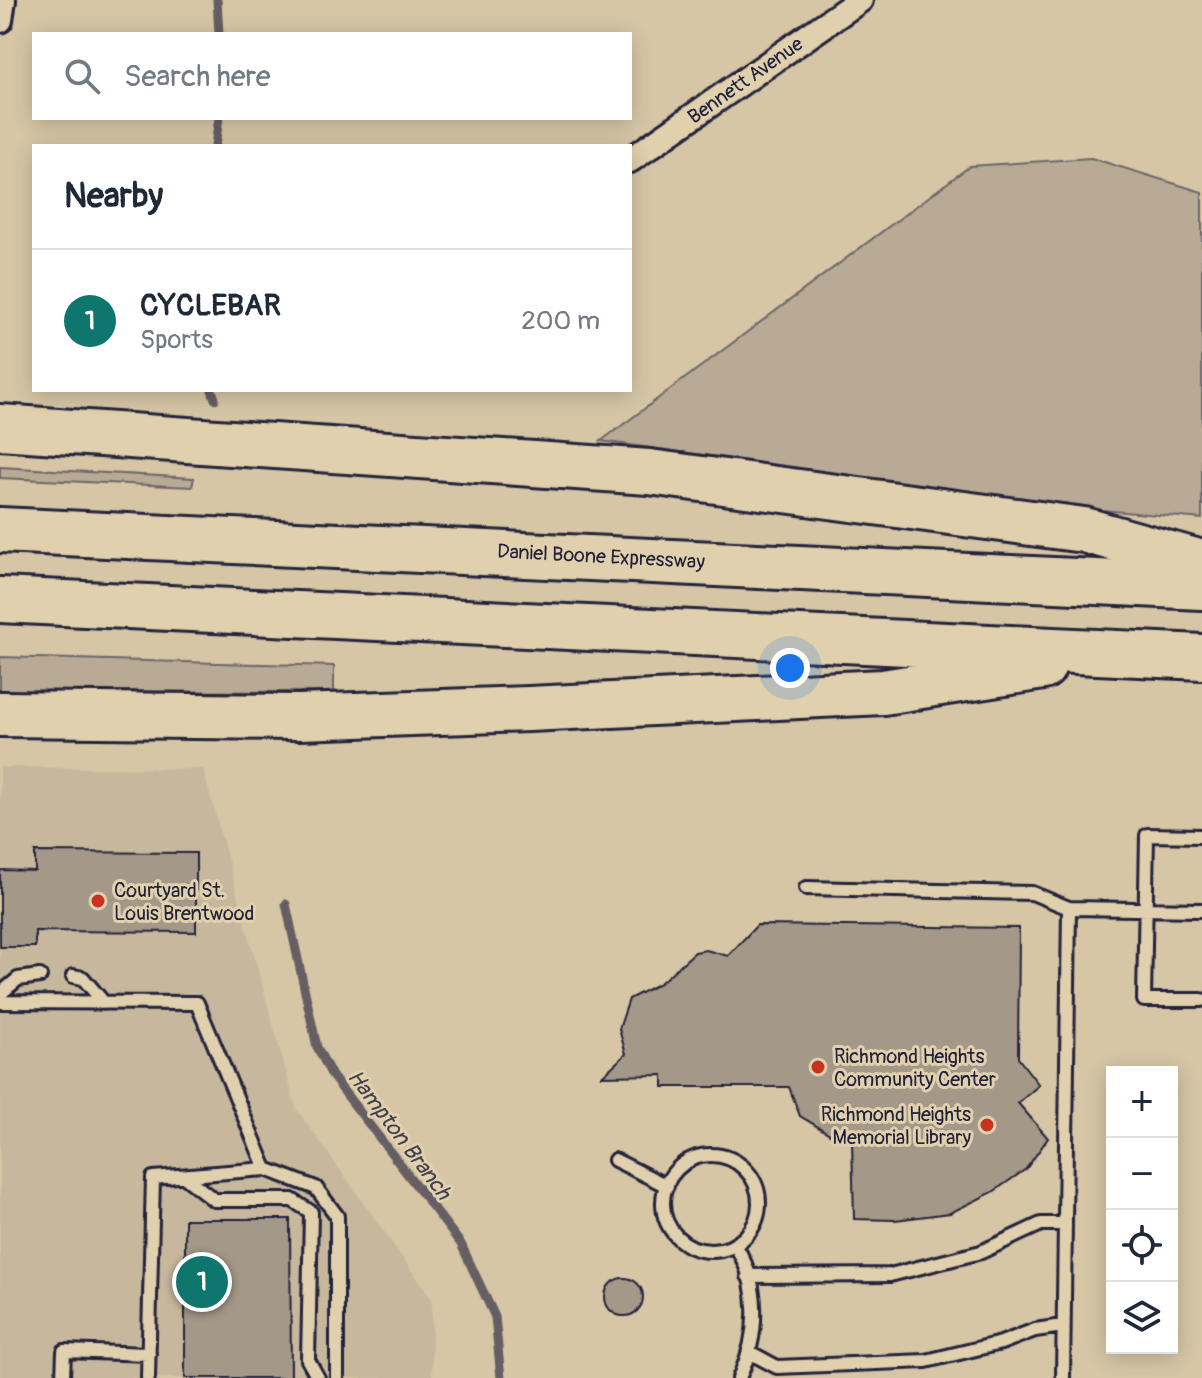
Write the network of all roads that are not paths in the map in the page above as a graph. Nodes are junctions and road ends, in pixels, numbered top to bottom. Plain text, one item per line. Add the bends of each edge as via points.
1 (3, 0) edge
2 (860, 0) edge
3 (0, 20) edge
4 (632, 159) edge
5 (0, 427) edge
6 (0, 530) edge
7 (1202, 563) edge
8 (1202, 587) edge
9 (0, 600) edge
10 (1132, 654) junction
11 (1202, 657) edge
12 (0, 714) edge
13 (1202, 836) edge
14 (806, 888) dead end
15 (1069, 908) junction
16 (1145, 909) junction
17 (1202, 910) edge
18 (40, 976) dead end
19 (73, 976) dead end
20 (0, 994) edge
21 (1202, 1000) edge
22 (0, 1002) edge
23 (104, 1003) junction
24 (615, 1160) dead end
25 (266, 1169) junction
26 (185, 1177) junction
27 (667, 1186) junction
28 (1064, 1224) junction
29 (735, 1245) junction
30 (748, 1276) junction
31 (1063, 1326) junction
32 (751, 1353) junction
33 (149, 1354) junction
34 (63, 1378) edge
35 (148, 1378) edge
36 (318, 1378) edge
37 (337, 1378) edge
38 (739, 1378) edge
39 (1063, 1378) edge

1 - 3 street
2 - 4 street, Bennett Avenue
5 - 7 highway via 710,479 1084,530
6 - 8 highway, Daniel Boone Expressway
9 - 10 highway
10 - 11 highway
10 - 12 highway via 883,692 299,717
13 - 16 lane via 1147,835
14 - 15 lane via 1032,893
15 - 16 lane
15 - 28 lane
16 - 17 lane
16 - 21 lane via 1144,1000
18 - 20 lane via 18,979
19 - 23 lane via 83,978
22 - 23 lane
23 - 25 lane via 197,1003
24 - 27 lane
25 - 26 lane
25 - 37 lane via 316,1188 337,1216
26 - 33 lane via 153,1178
26 - 36 lane via 214,1200 292,1200 311,1212 308,1360
27 - 29 lane via 663,1208 677,1236 704,1250
27 - 29 lane via 680,1166 694,1157 726,1156 740,1164 751,1175 760,1206 748,1235
28 - 30 lane via 1041,1224 981,1252 890,1275
28 - 31 lane
29 - 30 lane
30 - 32 lane via 755,1305
31 - 32 lane via 926,1361 777,1367
31 - 39 lane
32 - 38 lane
33 - 34 lane via 64,1351
33 - 35 lane

